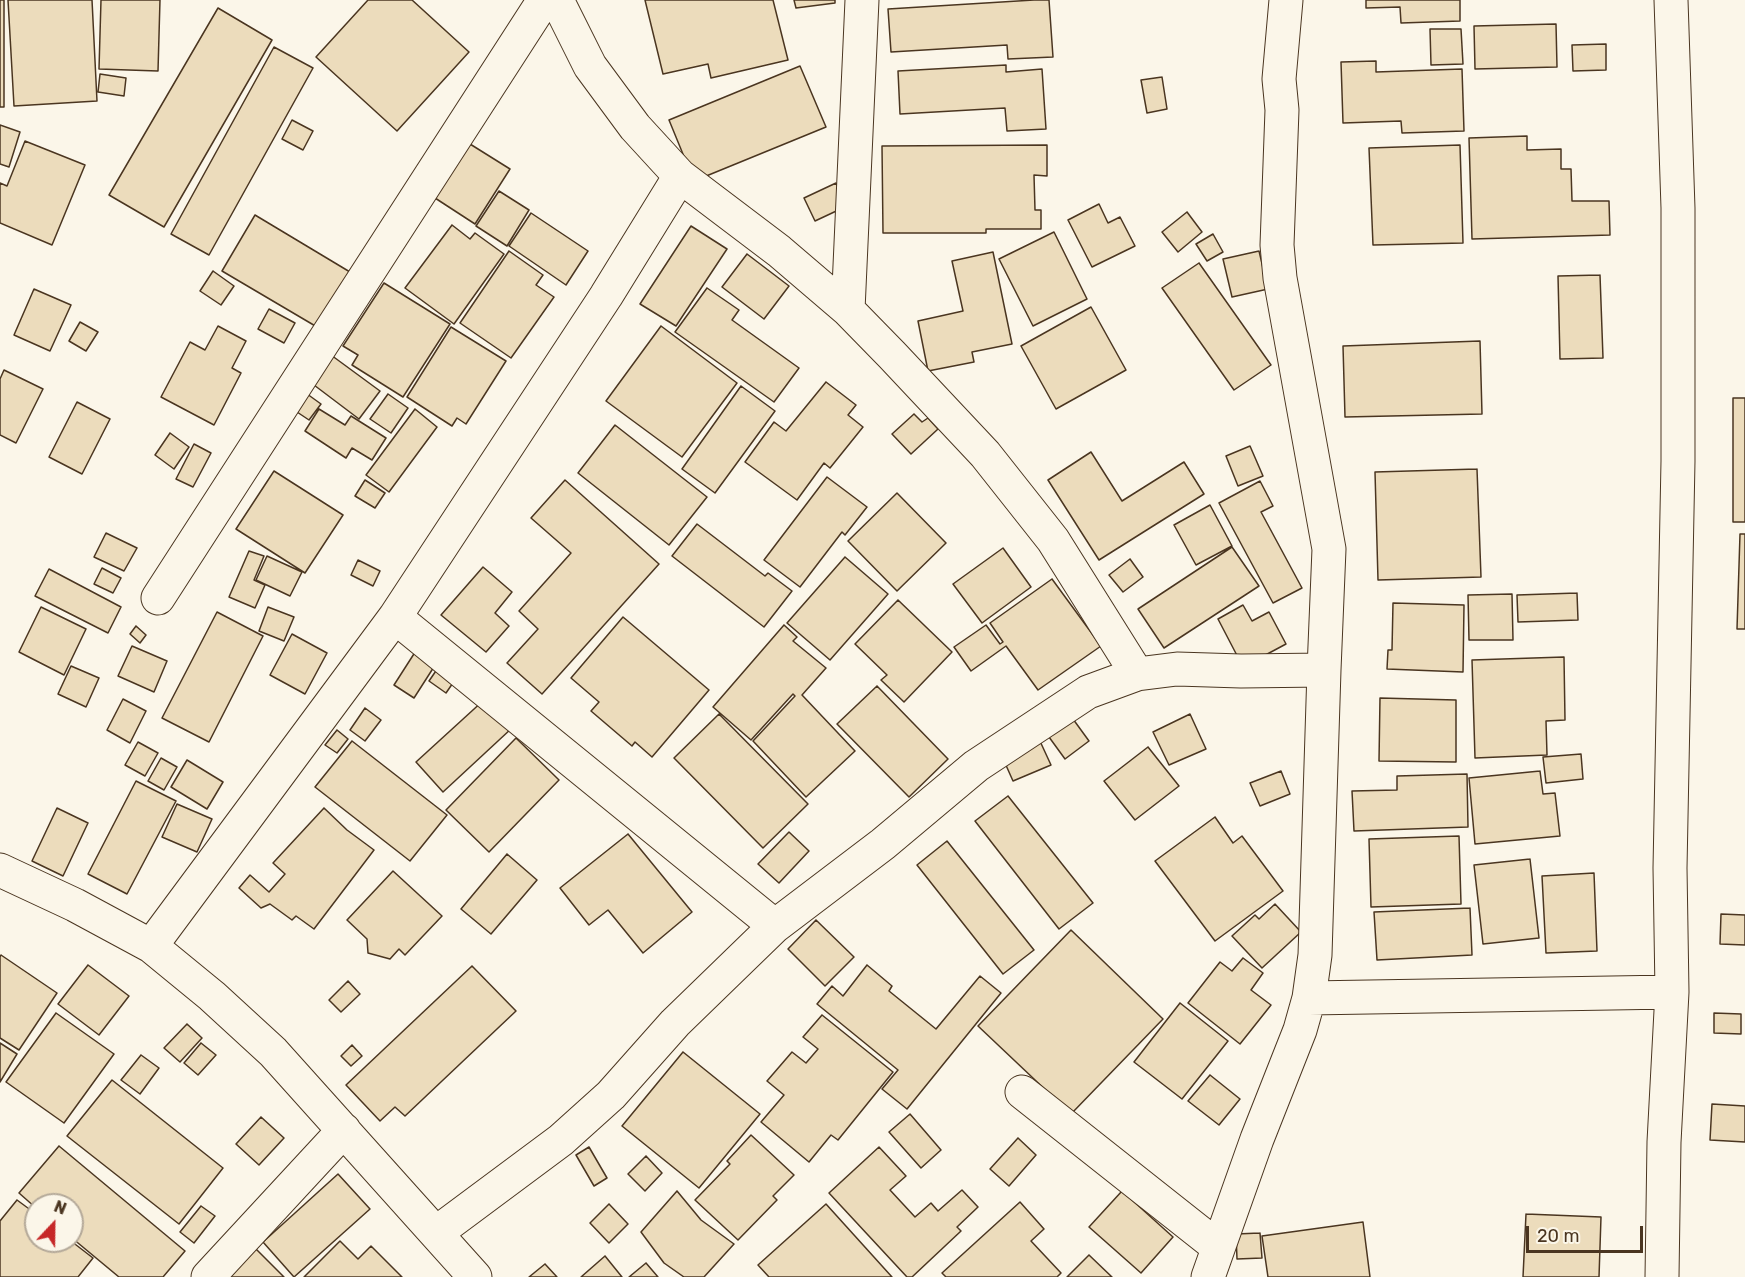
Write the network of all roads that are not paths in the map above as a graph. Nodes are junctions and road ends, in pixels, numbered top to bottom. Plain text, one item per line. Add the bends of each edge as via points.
1 (544, 0) edge
2 (557, 0) edge
3 (862, 0) edge
4 (1286, 0) edge
5 (1671, 0) edge
6 (680, 176) junction
7 (848, 310) junction
8 (158, 598) dead end
9 (394, 617) junction
10 (1324, 670) junction
11 (1137, 674) junction
12 (0, 870) edge
13 (775, 926) junction
14 (151, 946) junction
15 (1672, 992) junction
16 (1309, 998) junction
17 (1022, 1092) dead end
18 (344, 1130) junction
19 (436, 1233) junction
20 (1213, 1262) edge
21 (208, 1277) edge
22 (476, 1277) edge
23 (1662, 1277) edge

1 - 8 street
2 - 6 street via 590,66 635,127
3 - 7 street
4 - 10 street via 1279,79 1282,110 1277,245 1329,549
5 - 15 street via 1678,208
6 - 7 street via 779,251
6 - 9 street via 600,306
7 - 11 street via 1006,480 1053,540
9 - 13 street
9 - 14 street
10 - 11 street via 1177,669
10 - 16 street via 1315,956
11 - 13 street via 1088,692 976,766 883,844
12 - 14 street
13 - 19 street via 675,1023 611,1095 561,1140
14 - 18 street via 273,1052
15 - 16 street
15 - 23 street
16 - 20 street
17 - 20 street
18 - 19 street
18 - 21 street
19 - 22 street

